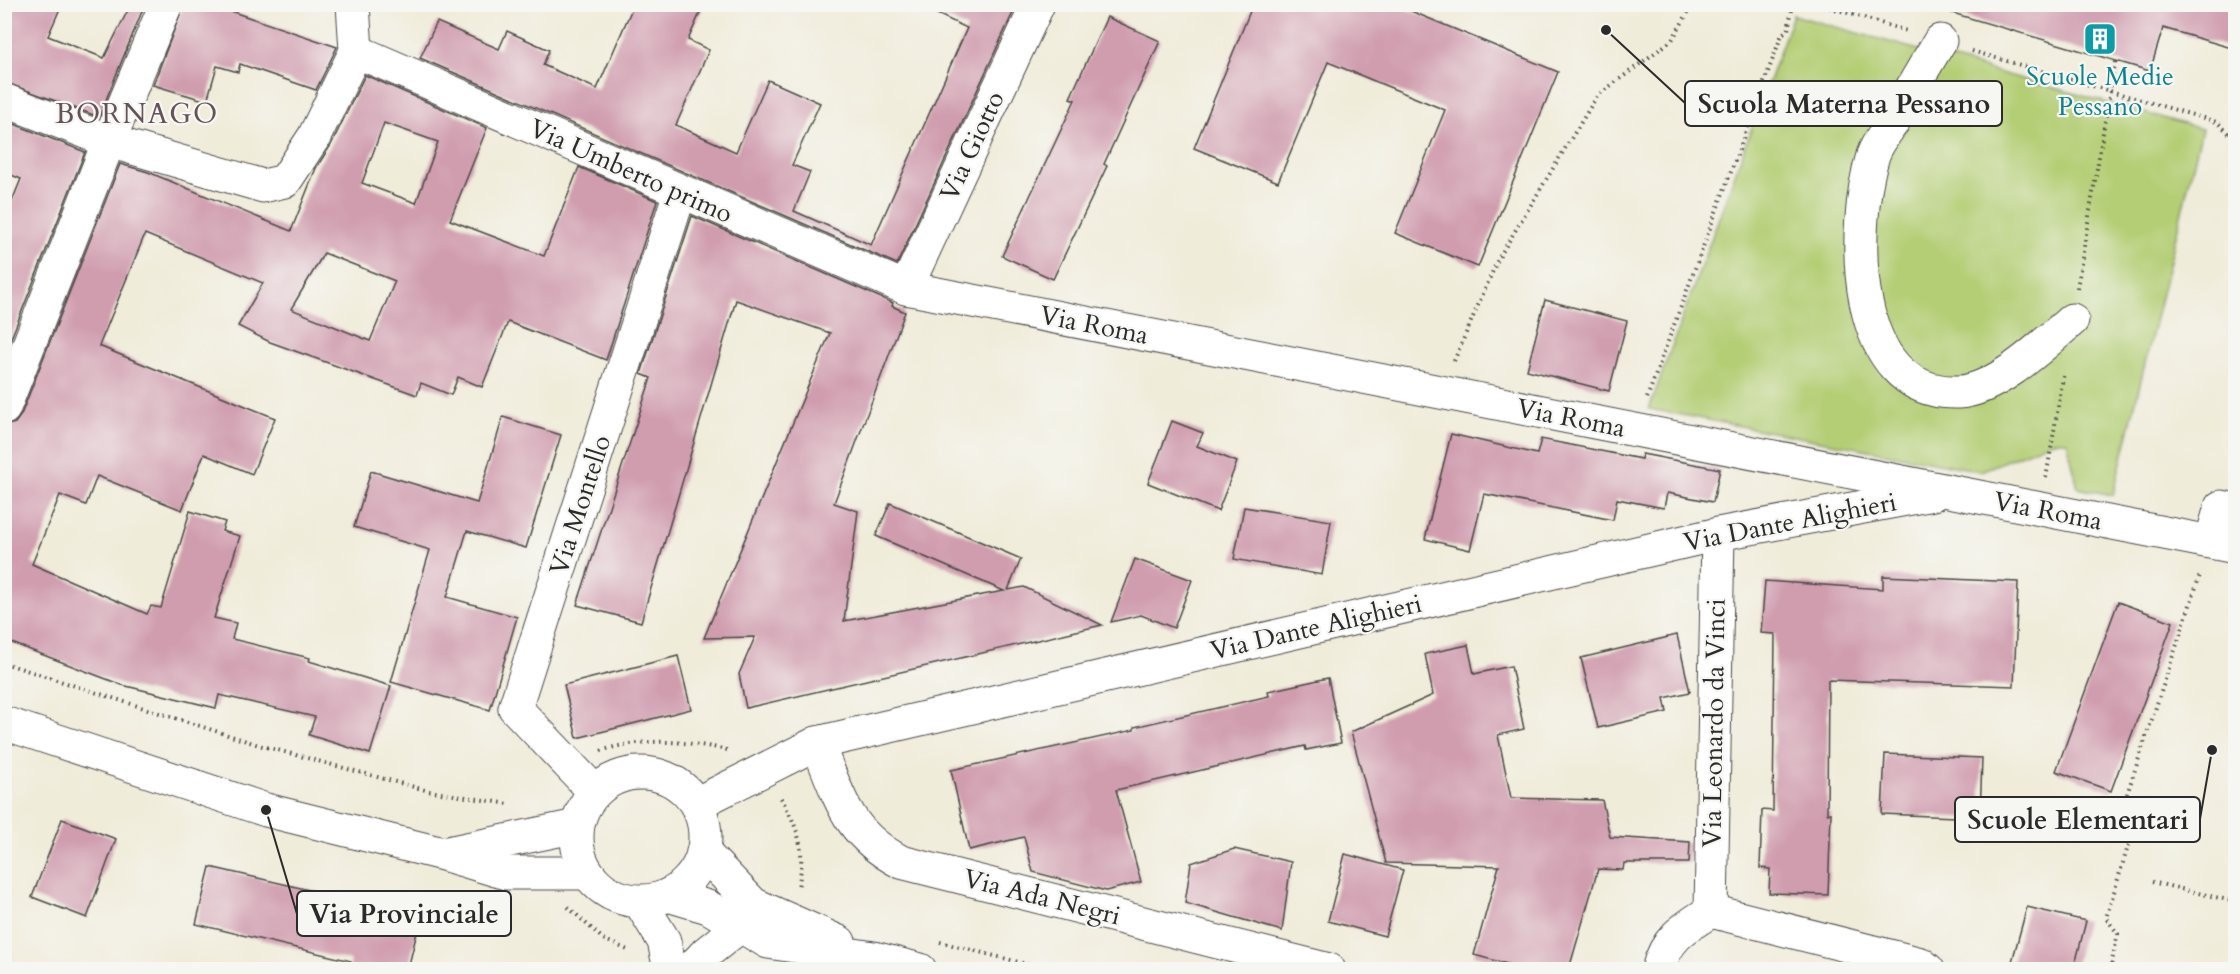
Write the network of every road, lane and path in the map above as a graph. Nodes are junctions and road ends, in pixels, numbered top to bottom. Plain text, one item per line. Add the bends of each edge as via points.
1 (166, 4) edge
2 (353, 4) edge
3 (1038, 4) edge
4 (1693, 4) edge
5 (1793, 4) edge
6 (1940, 41) dead end
7 (356, 51) junction
8 (2109, 92) dead end
9 (4, 100) edge
10 (2235, 140) edge
11 (109, 141) junction
12 (680, 192) junction
13 (906, 288) junction
14 (2072, 320) dead end
15 (1449, 372) dead end
16 (4, 408) edge
17 (1636, 430) junction
18 (1948, 491) junction
19 (2235, 510) edge
20 (1718, 534) junction
21 (2229, 543) edge
22 (4, 663) edge
23 (4, 723) edge
24 (817, 743) junction
25 (764, 770) junction
26 (595, 792) junction
27 (696, 804) junction
28 (520, 805) dead end
29 (577, 826) junction
30 (703, 852) junction
31 (443, 854) junction
32 (586, 873) junction
33 (2152, 882) dead end
34 (654, 898) junction
35 (2235, 902) edge
36 (1710, 911) junction
37 (789, 920) junction
38 (740, 926) junction
39 (874, 958) junction
40 (1288, 964) edge
41 (670, 969) edge
42 (690, 969) edge
43 (920, 969) edge
44 (1329, 969) edge
45 (1658, 969) edge
46 (1928, 969) edge
47 (2110, 969) edge

1 - 11 street
2 - 7 street
3 - 13 street, Via Giotto
4 - 15 path via 1672,40 1596,96 1498,259
5 - 17 path via 1788,30 1782,33
6 - 14 street via 1874,153 1862,202 1866,306 1879,344 1902,376 1930,389 1960,392 2010,372
7 - 11 street via 309,147 290,175 277,184 263,186
7 - 12 street, Via Umberto primo
8 - 10 path via 2217,122
9 - 11 street
11 - 16 street
12 - 13 street, Via Umberto primo
12 - 26 street, Via Montello via 516,708
13 - 17 street, Via Roma
17 - 18 street, Via Roma
18 - 20 street, Via Dante Alighieri
18 - 21 street, Via Roma
19 - 21 street via 2222,507
20 - 24 street, Via Dante Alighieri
20 - 36 street, Via Leonardo da Vinci
21 - 47 path via 2122,809 2138,814 2106,918 2118,934
22 - 28 path via 270,748 429,791
23 - 31 street via 266,810
24 - 25 street, Via Dante Alighieri
24 - 40 street, Via Ada Negri via 846,813 859,832 877,850 901,862
25 - 27 street, Via Dante Alighieri
25 - 37 path via 798,828 800,839 799,884
26 - 27 street via 624,774 647,773 675,782
26 - 29 street via 582,810
27 - 30 street via 704,824
29 - 31 street
29 - 32 street via 576,844
30 - 34 street via 692,877
30 - 37 street via 753,904
31 - 32 street via 506,873
32 - 34 street via 611,895
33 - 35 path
34 - 38 street via 708,908
34 - 41 street
36 - 45 street via 1688,925 1663,950
36 - 46 street via 1921,964
37 - 39 street
38 - 39 street via 768,942
38 - 42 street
39 - 43 street
40 - 44 street, Via Ada Negri

